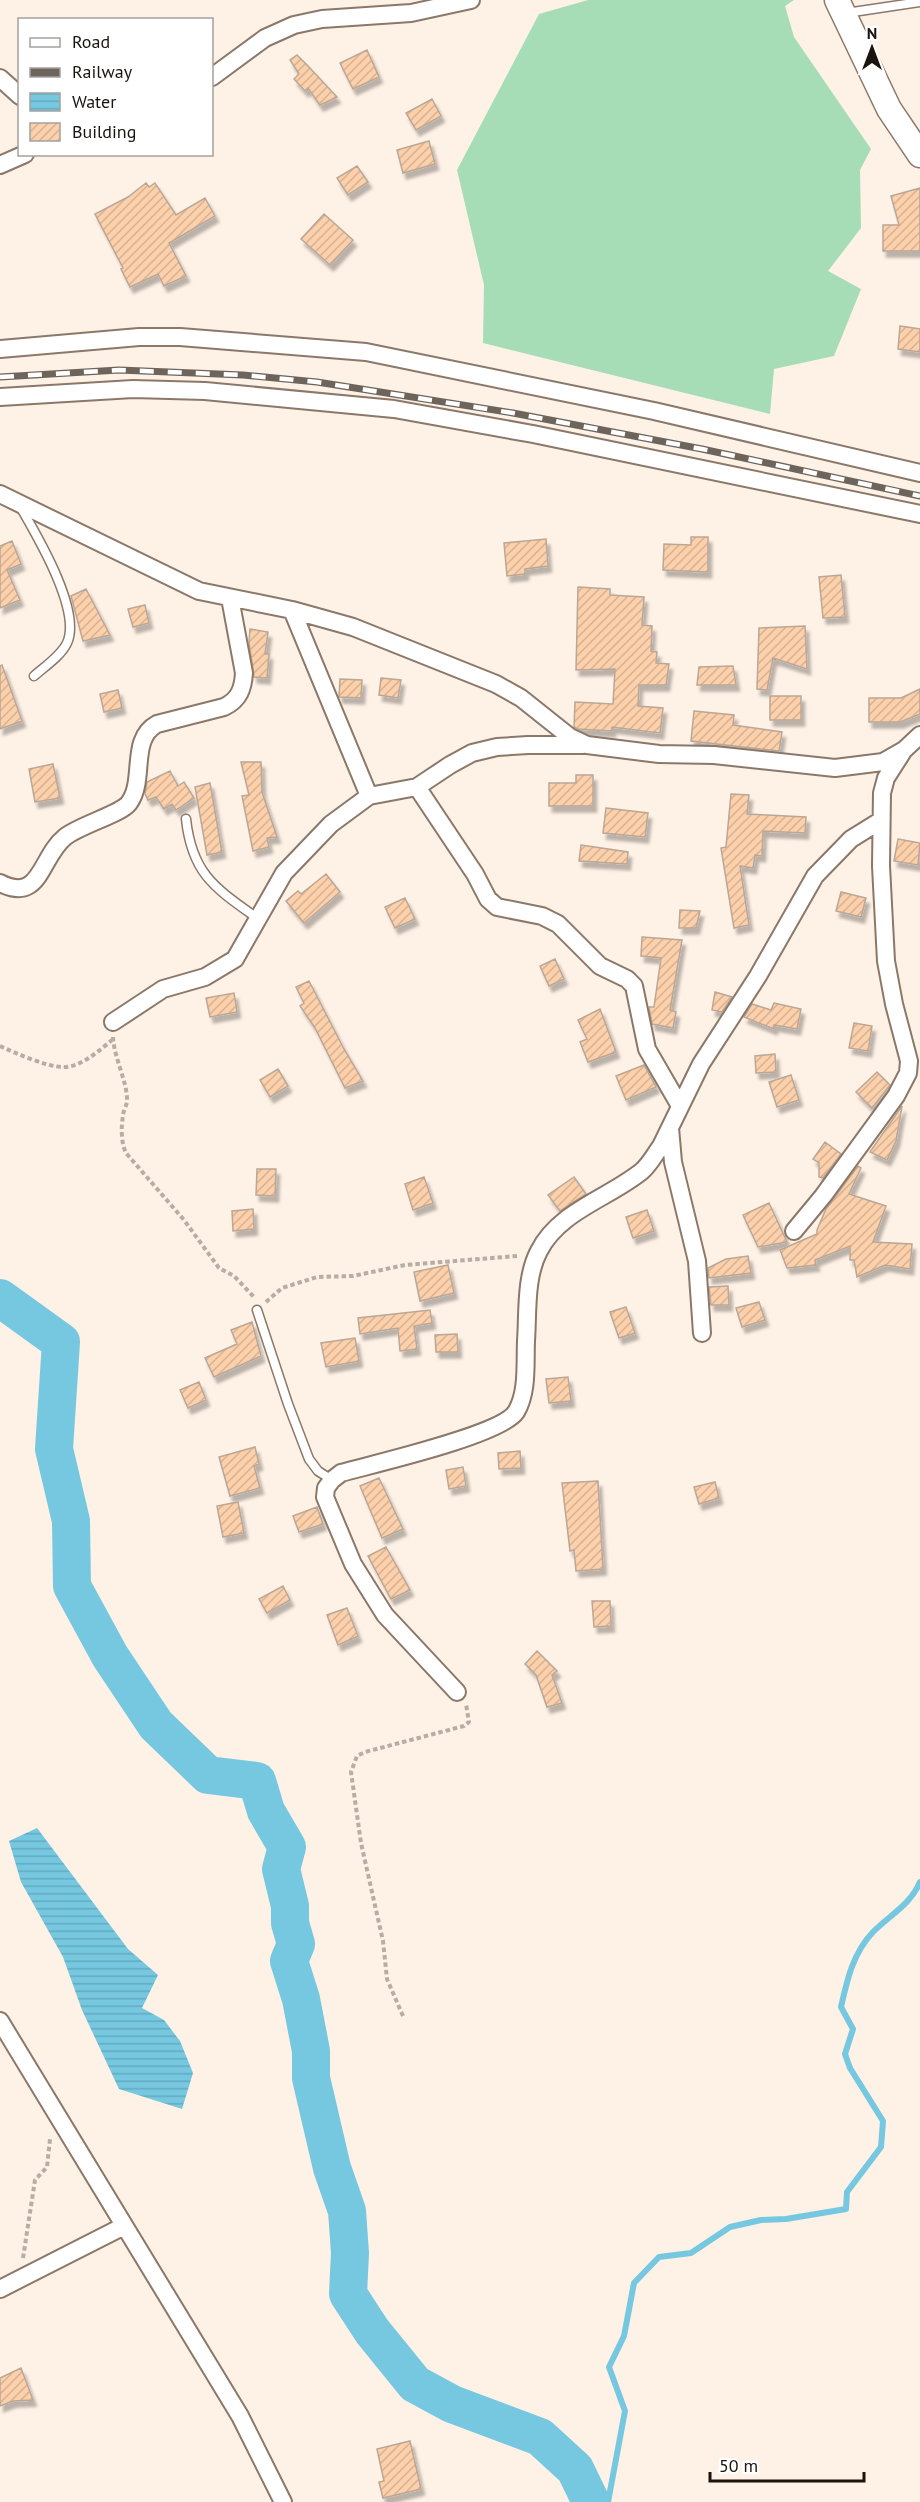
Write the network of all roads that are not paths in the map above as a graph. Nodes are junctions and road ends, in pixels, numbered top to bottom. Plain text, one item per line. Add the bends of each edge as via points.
1 (367, 0) edge
2 (471, 0) edge
3 (920, 2) edge
4 (840, 7) edge
5 (376, 14) junction
6 (213, 76) edge
7 (0, 78) edge
8 (18, 94) edge
9 (920, 155) edge
10 (20, 156) edge
11 (0, 165) edge
12 (0, 349) edge
13 (0, 397) edge
14 (920, 473) edge
15 (0, 494) edge
16 (17, 502) junction
17 (920, 514) edge
18 (231, 598) junction
19 (292, 610) junction
20 (34, 676) dead end
21 (920, 735) edge
22 (587, 745) junction
23 (904, 750) junction
24 (417, 787) junction
25 (369, 796) junction
26 (186, 819) dead end
27 (880, 821) junction
28 (0, 883) edge
29 (257, 918) junction
30 (112, 1022) road end
31 (680, 1106) junction
32 (670, 1127) junction
33 (794, 1231) dead end
34 (257, 1310) road end
35 (702, 1334) dead end
36 (332, 1480) junction
37 (457, 1692) road end
38 (0, 2021) edge
39 (124, 2226) junction
40 (0, 2289) edge
41 (283, 2502) edge

1 - 5 street
2 - 5 street via 411,13
3 - 4 lane
4 - 9 street via 889,109
5 - 6 street via 294,25 265,38
7 - 8 street
10 - 11 street
12 - 14 street via 180,337 356,351 654,411
13 - 17 street via 133,389 205,391 394,409 545,436
15 - 16 street
16 - 18 street via 199,591
16 - 20 lane via 44,548 69,615 67,643
18 - 19 street
18 - 28 street via 244,673 243,685 232,703 150,728 142,739 130,802 122,810 80,826 63,838 35,881 26,888 14,889
19 - 22 street via 378,635 496,684
19 - 25 street
21 - 23 street
22 - 23 street via 835,768 883,762
22 - 24 street via 528,744 488,749 472,753
23 - 27 street via 886,778
24 - 25 street
24 - 31 street via 496,907 542,916 558,924 600,966 634,986 647,1049
25 - 29 street via 331,824 284,873
26 - 29 lane via 189,844 200,868 218,890
27 - 31 street via 851,839 815,876 758,976 701,1064
27 - 33 street via 886,961 909,1061 908,1073 896,1096
29 - 30 street via 235,959 220,970 163,989
31 - 32 street
32 - 35 street via 673,1162 697,1261
32 - 36 street via 644,1169 562,1222 538,1252 529,1290 524,1386 514,1415 502,1425 476,1435 341,1473
34 - 36 lane via 309,1459
36 - 37 street via 325,1497 353,1564 385,1616
38 - 39 street
39 - 40 street
39 - 41 street via 240,2416

